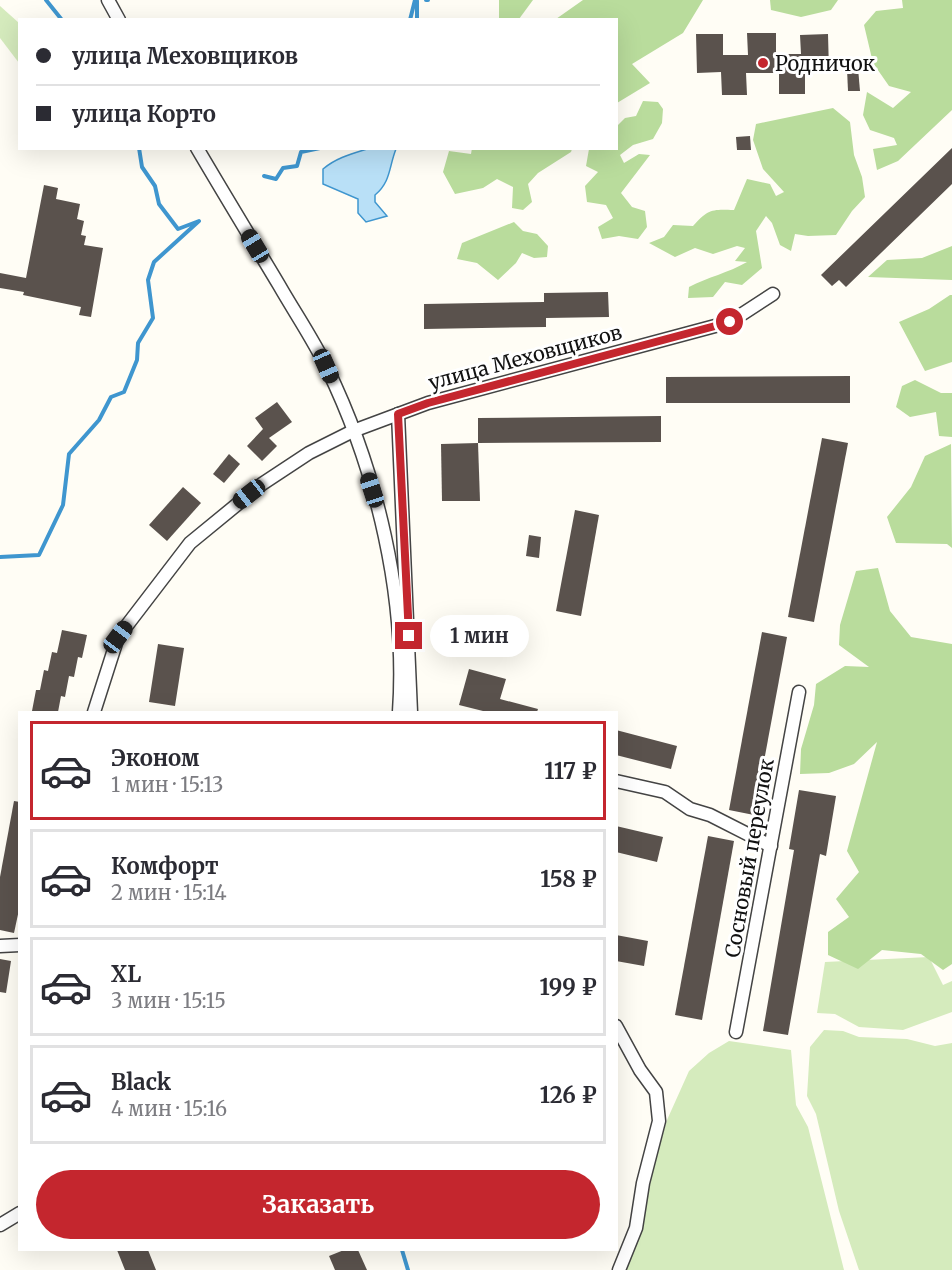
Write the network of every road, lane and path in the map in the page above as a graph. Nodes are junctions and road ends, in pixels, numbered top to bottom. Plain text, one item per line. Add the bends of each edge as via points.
1 (108, 0) edge
2 (118, 18) edge
3 (198, 150) edge
4 (773, 294) dead end
5 (398, 414) junction
6 (353, 431) junction
7 (799, 692) dead end
8 (94, 711) edge
9 (399, 711) edge
10 (411, 711) edge
11 (618, 781) edge
12 (771, 846) junction
13 (18, 945) edge
14 (0, 946) edge
15 (618, 1030) edge
16 (736, 1032) dead end
17 (18, 1214) edge
18 (0, 1225) edge
19 (619, 1270) edge

1 - 2 street
3 - 6 street via 322,359
4 - 5 street, улица Меховщиков via 730,322
5 - 6 street, улица Меховщиков
5 - 10 street
6 - 8 street, улица Меховщиков via 309,453 262,484 190,543 118,637
6 - 9 street via 393,579 400,646
7 - 12 street, Сосновый переулок
11 - 12 street via 664,792 690,809
12 - 16 street, Сосновый переулок
13 - 14 street
15 - 19 street via 656,1092 659,1121 636,1228
17 - 18 street

